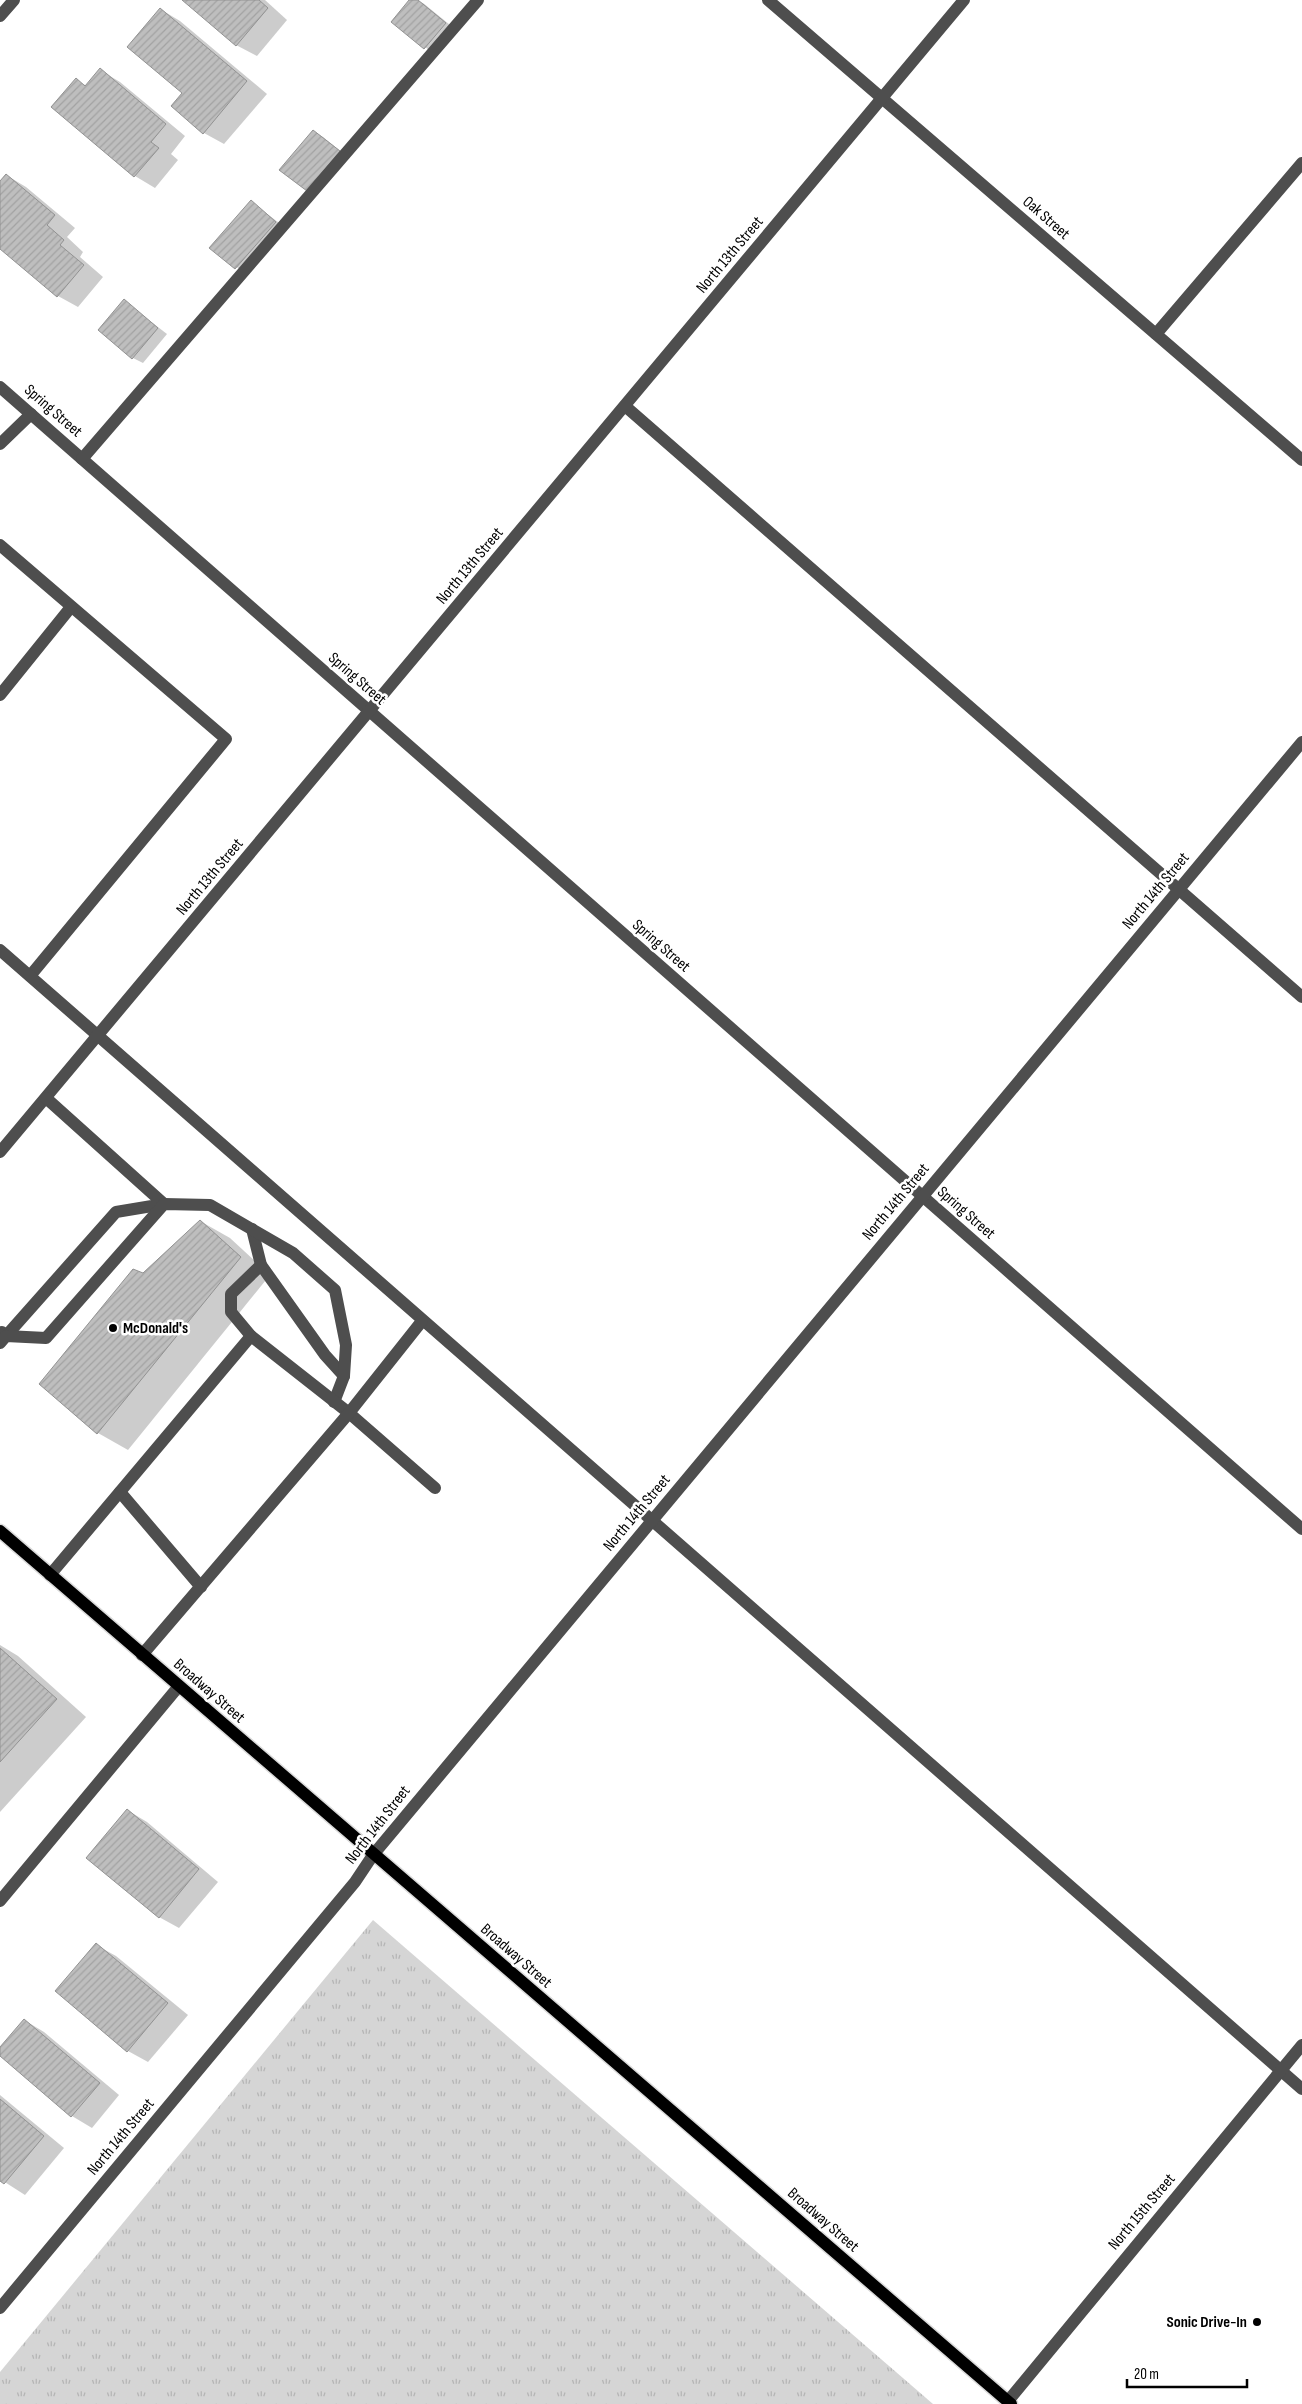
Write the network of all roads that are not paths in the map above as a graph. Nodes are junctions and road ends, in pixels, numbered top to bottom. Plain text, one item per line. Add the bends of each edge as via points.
1 (14, 0) edge
2 (478, 0) edge
3 (768, 0) edge
4 (964, 0) edge
5 (0, 16) edge
6 (882, 98) junction
7 (1302, 163) edge
8 (1156, 334) junction
9 (0, 387) edge
10 (625, 406) junction
11 (31, 414) junction
12 (0, 444) edge
13 (82, 459) junction
14 (1302, 460) edge
15 (1, 548) edge
16 (71, 607) junction
17 (0, 695) edge
18 (370, 712) junction
19 (1302, 742) edge
20 (1179, 889) junction
21 (0, 950) edge
22 (30, 976) junction
23 (1302, 997) edge
24 (98, 1035) junction
25 (46, 1098) junction
26 (0, 1152) edge
27 (922, 1196) junction
28 (164, 1204) junction
29 (252, 1229) junction
30 (261, 1265) junction
31 (422, 1320) junction
32 (2, 1336) edge
33 (251, 1336) junction
34 (344, 1376) junction
35 (334, 1402) junction
36 (348, 1413) junction
37 (435, 1488) dead end
38 (120, 1492) junction
39 (651, 1521) junction
40 (1302, 1529) edge
41 (0, 1531) edge
42 (50, 1575) junction
43 (201, 1587) junction
44 (142, 1655) junction
45 (179, 1686) junction
46 (373, 1855) junction
47 (0, 1901) edge
48 (1302, 2045) edge
49 (1280, 2071) junction
50 (1302, 2089) edge
51 (0, 2308) edge
52 (1009, 2402) edge

1 - 5 street
2 - 13 street
3 - 6 street, Oak Street
4 - 6 street, North 13th Street
6 - 8 street, Oak Street
6 - 10 street, North 13th Street
7 - 8 street
8 - 14 street, Oak Street
9 - 11 street, Spring Street
10 - 18 street, North 13th Street
10 - 20 street
11 - 12 street
11 - 13 street, Spring Street
13 - 18 street, Spring Street
15 - 16 street
16 - 17 street
16 - 22 street via 226,739
18 - 24 street, North 13th Street
18 - 27 street, Spring Street
19 - 20 street, North 14th Street
20 - 23 street
20 - 27 street, North 14th Street
21 - 22 street
22 - 24 street
24 - 25 street, North 13th Street
24 - 31 street
25 - 26 street, North 13th Street
25 - 28 street
27 - 39 street, North 14th Street
27 - 40 street, Spring Street
28 - 29 street via 210,1205
28 - 32 street via 116,1212
28 - 32 street via 46,1338
29 - 30 street
29 - 34 street via 293,1253 335,1290 346,1345
30 - 33 street via 231,1294 231,1312
30 - 34 street via 325,1355
31 - 36 street
31 - 39 street
33 - 35 street
33 - 38 street
34 - 35 street
35 - 36 street
36 - 37 street
36 - 43 street
38 - 42 street
38 - 43 street
39 - 46 street, North 14th Street
39 - 49 street
41 - 42 main road, Broadway Street
42 - 44 main road, Broadway Street
43 - 44 street
44 - 45 main road, Broadway Street
45 - 46 main road, Broadway Street
45 - 47 street
46 - 51 street, North 14th Street via 355,1882
46 - 52 main road, Broadway Street
48 - 49 street, North 15th Street
49 - 50 street
49 - 52 street, North 15th Street

